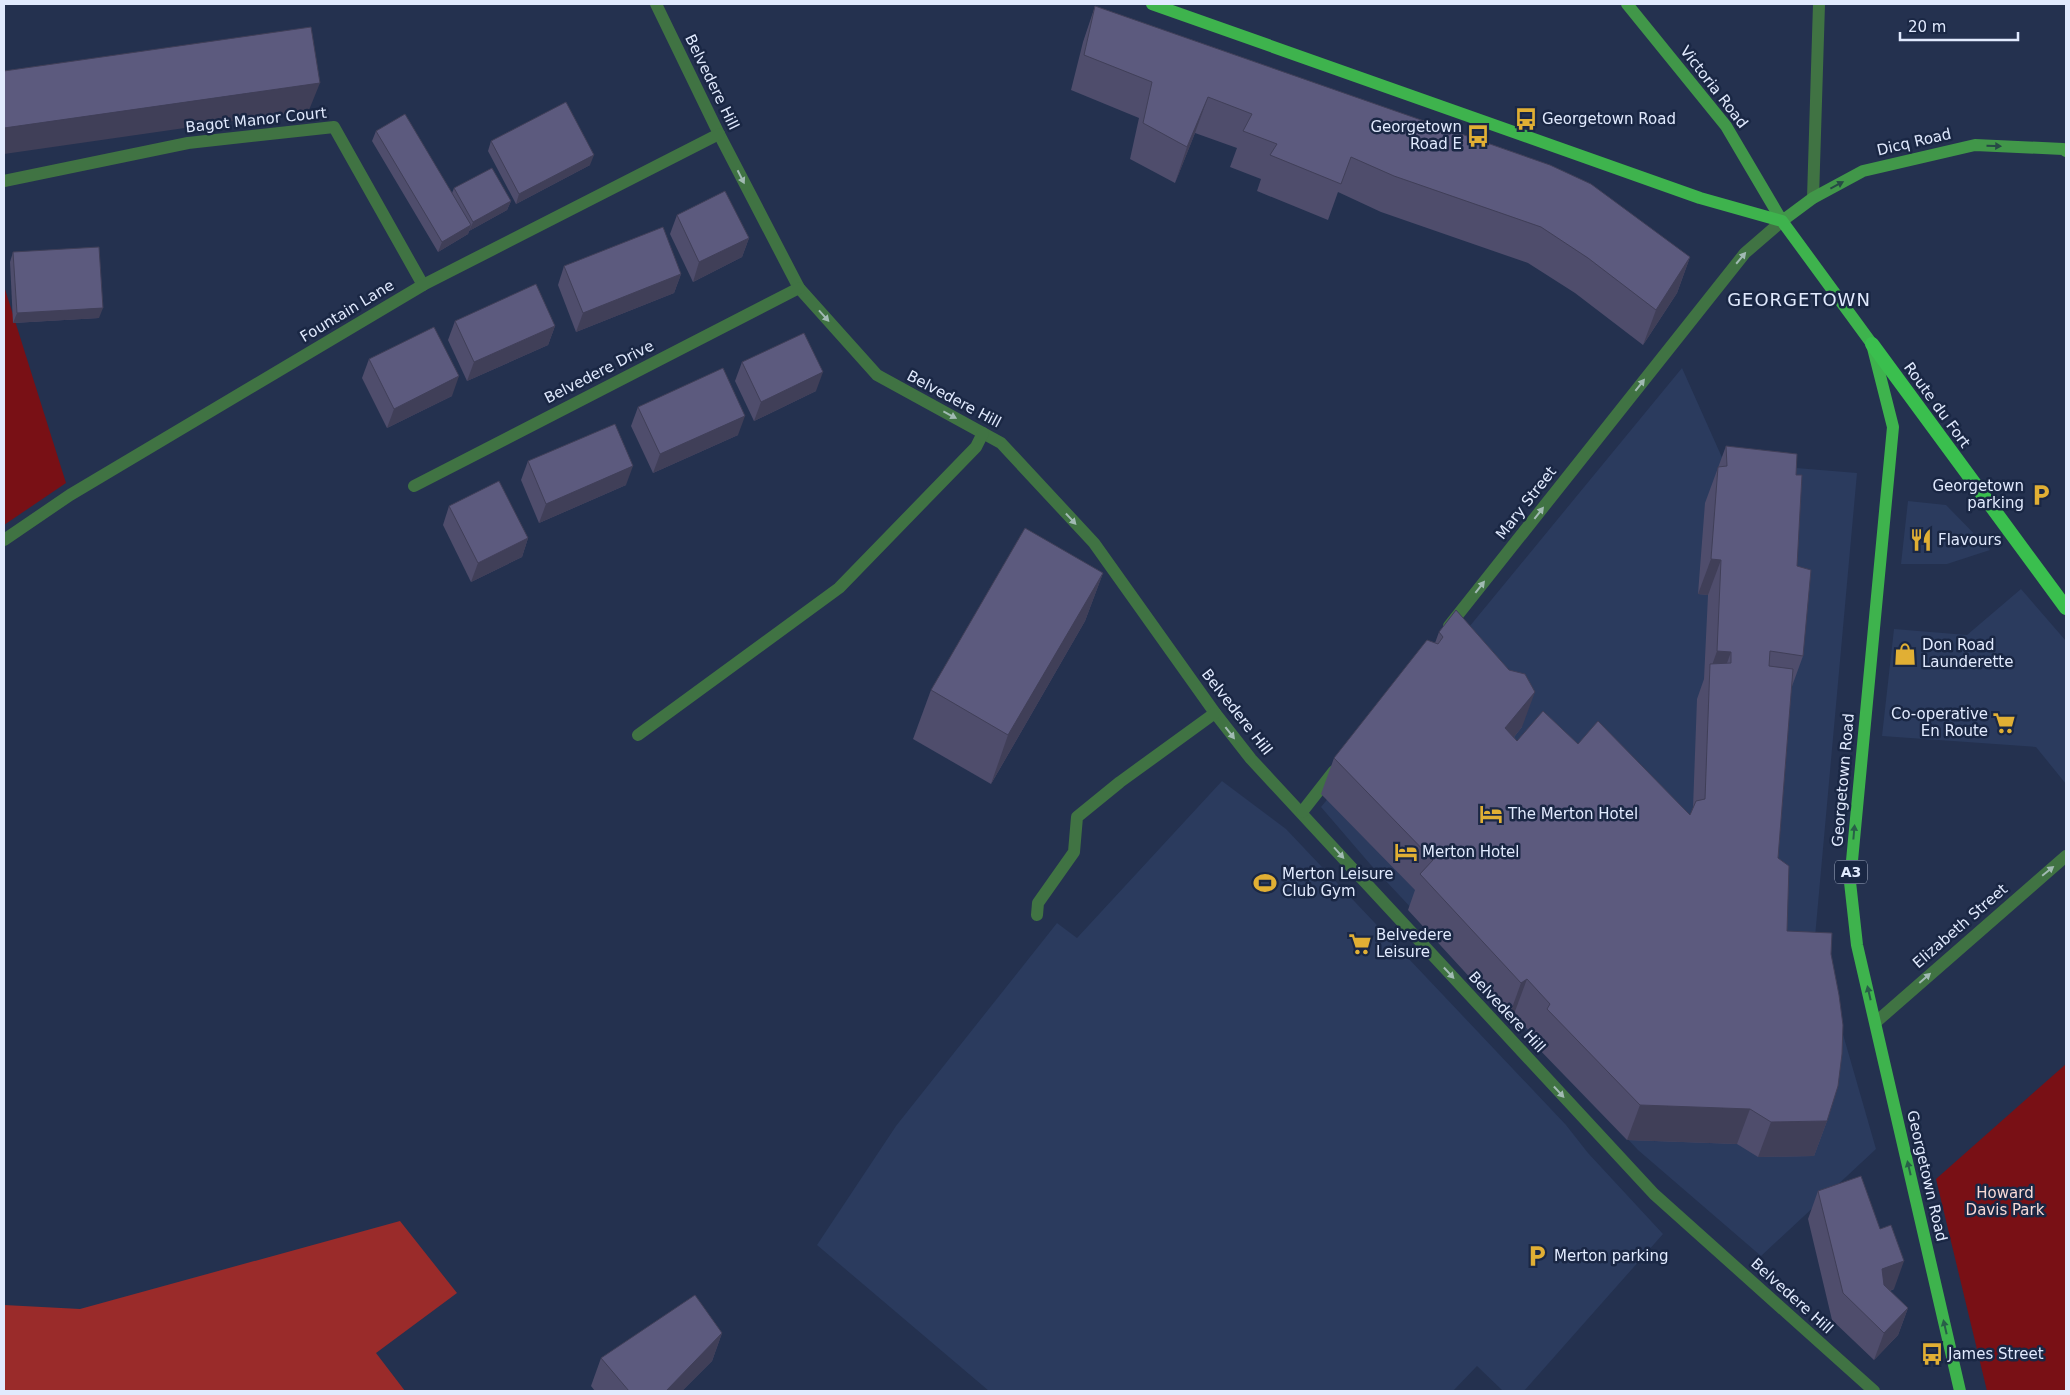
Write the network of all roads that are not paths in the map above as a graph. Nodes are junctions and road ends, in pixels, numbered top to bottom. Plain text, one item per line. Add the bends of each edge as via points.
1 (656, 4) edge
2 (1152, 4) edge
3 (1627, 4) edge
4 (1819, 4) edge
5 (719, 134) junction
6 (2066, 151) edge
7 (4, 181) edge
8 (1813, 198) junction
9 (1782, 221) junction
10 (422, 285) junction
11 (799, 288) junction
12 (1872, 344) junction
13 (983, 433) junction
14 (414, 486) dead end
15 (4, 540) edge
16 (2066, 608) edge
17 (1439, 638) dead end
18 (1215, 713) junction
19 (638, 736) dead end
20 (1344, 759) edge
21 (1302, 812) junction
22 (2066, 856) edge
23 (1037, 915) dead end
24 (1876, 1022) junction
25 (1874, 1391) edge
26 (1960, 1391) edge

1 - 5 street, Belvedere Hill
2 - 9 main road via 1700,198
3 - 9 main road, Victoria Road via 1726,126
4 - 8 street
5 - 10 street, Fountain Lane
5 -> 11 street, Belvedere Hill
8 -> 6 main road, Dicq Road via 1863,171 1975,145
7 - 10 street, Bagot Manor Court via 188,143 334,127
8 - 9 main road, Dicq Road
9 - 12 main road, Route du Fort / A3
17 -> 9 street, Mary Street via 1745,253
10 - 15 street, Fountain Lane via 70,495
11 -> 13 street, Belvedere Hill via 877,375
11 - 14 street, Belvedere Drive
12 - 16 highway, Route du Fort
24 -> 12 main road, Georgetown Road / A3 via 1857,945 1850,882 1893,427
13 -> 18 street, Belvedere Hill via 1001,443 1094,544
13 - 19 street via 976,447 839,588
18 -> 21 street, Belvedere Hill via 1251,759
18 - 23 street via 1077,817 1074,852 1038,903
20 - 21 street
21 -> 25 street, Belvedere Hill via 1654,1194
24 -> 22 street, Elizabeth Street
26 -> 24 main road, Georgetown Road / A3

